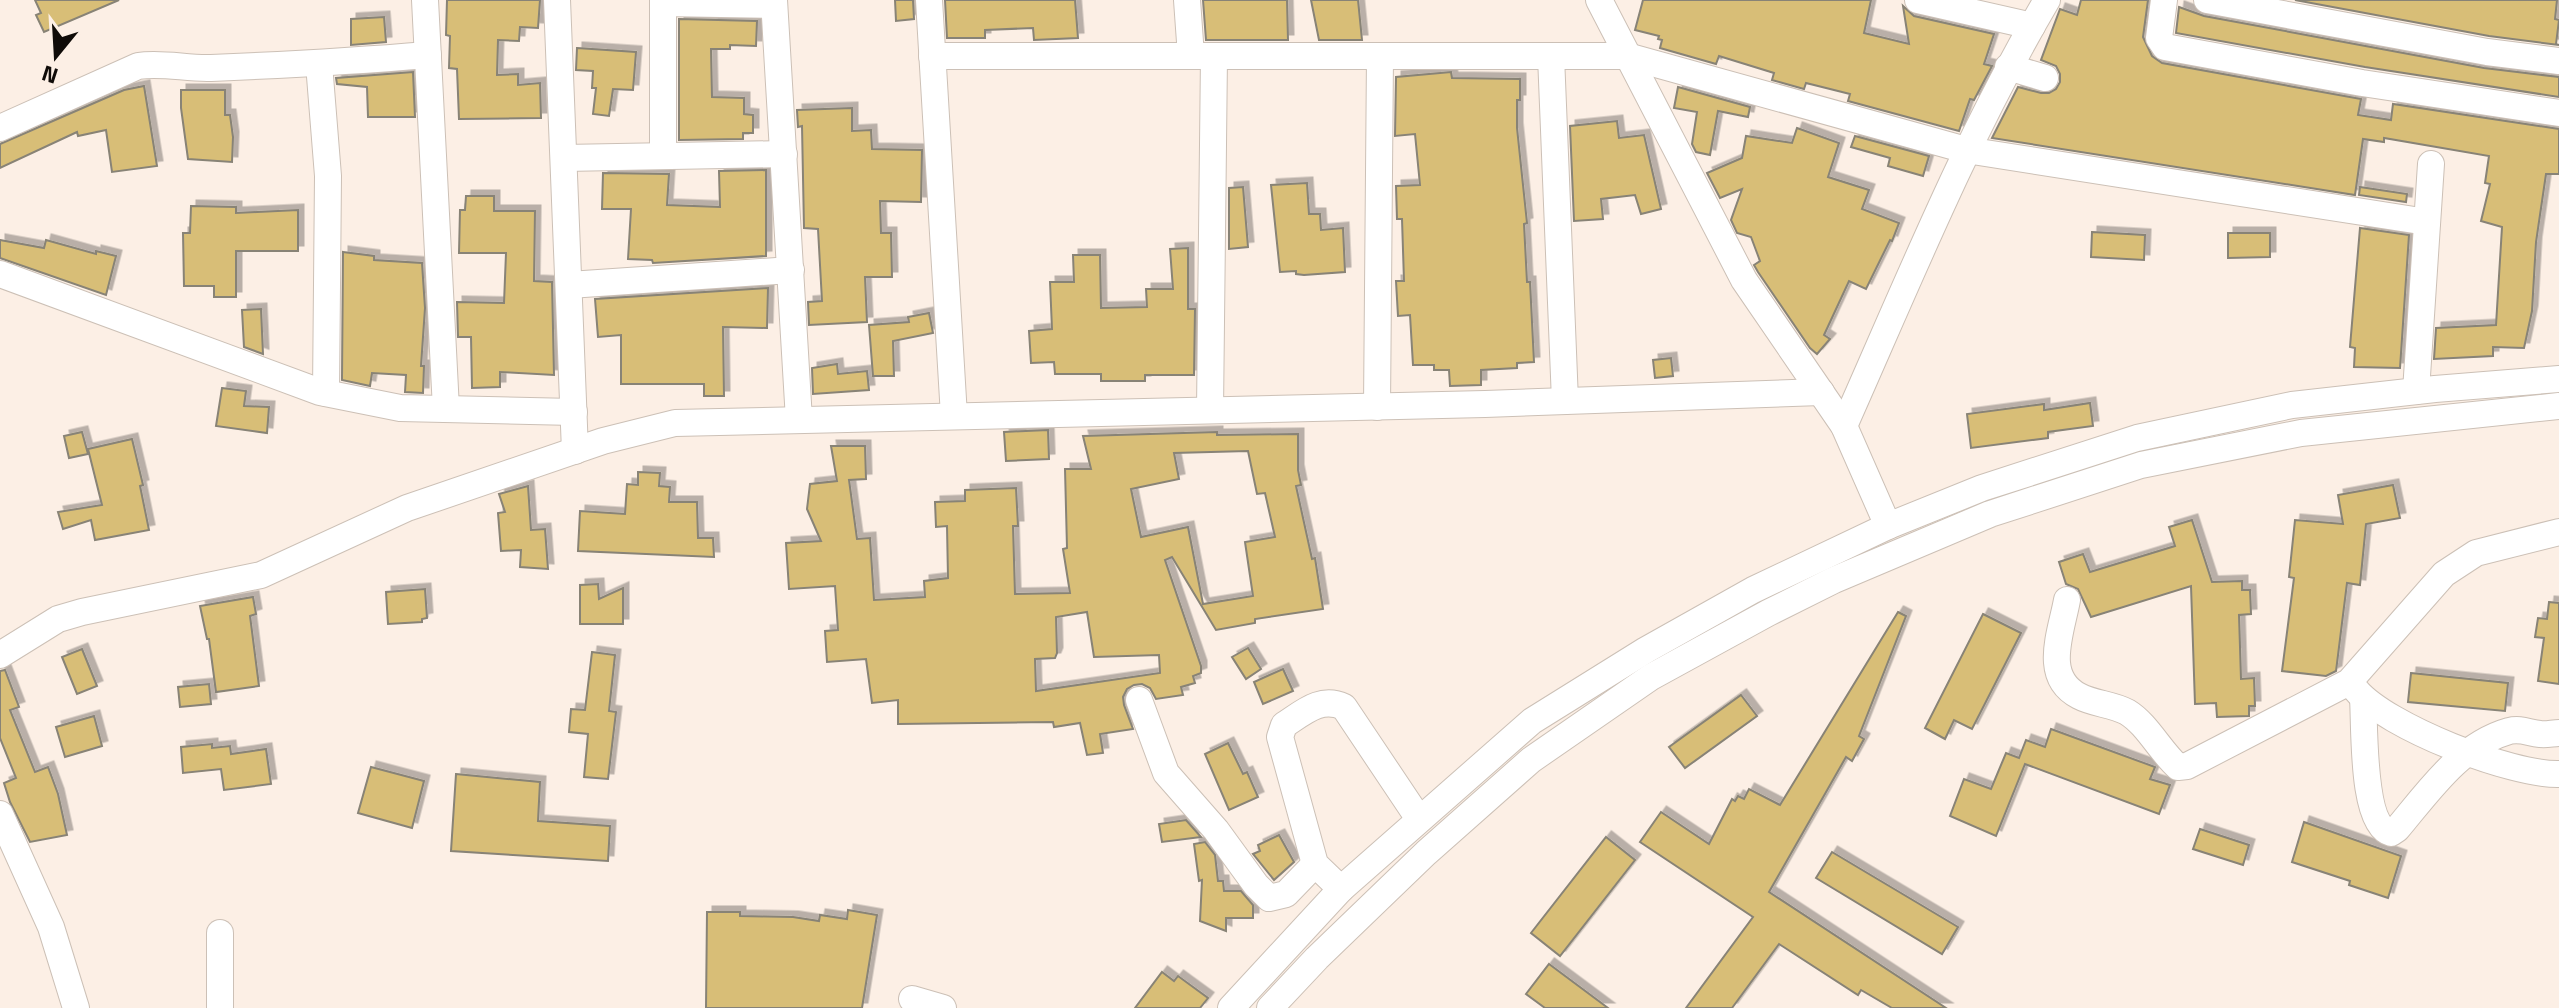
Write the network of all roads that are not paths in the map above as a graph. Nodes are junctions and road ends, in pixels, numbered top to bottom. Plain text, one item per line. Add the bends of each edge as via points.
1 (425, 0) edge
2 (557, 0) edge
3 (929, 0) edge
4 (1187, 0) edge
5 (1599, 0) edge
6 (1918, 0) edge
7 (2047, 0) edge
8 (2164, 0) edge
9 (2207, 0) edge
10 (663, 2) edge
11 (774, 2) edge
12 (2032, 26) junction
13 (428, 55) junction
14 (932, 56) junction
15 (1202, 56) junction
16 (1380, 56) junction
17 (1551, 56) junction
18 (1627, 56) junction
19 (2559, 61) edge
20 (319, 64) junction
21 (2008, 67) junction
22 (2045, 78) dead end
23 (2559, 113) edge
24 (0, 128) edge
25 (1966, 150) junction
26 (784, 154) junction
27 (663, 156) junction
28 (564, 158) junction
29 (2431, 164) dead end
30 (2427, 222) junction
31 (791, 270) junction
32 (0, 274) edge
33 (569, 285) junction
34 (2559, 379) edge
35 (2416, 391) junction
36 (1821, 392) junction
37 (326, 393) junction
38 (1565, 401) junction
39 (2559, 406) edge
40 (1377, 407) junction
41 (446, 409) junction
42 (1210, 410) junction
43 (574, 412) junction
44 (954, 416) junction
45 (799, 420) junction
46 (1844, 426) junction
47 (575, 451) junction
48 (1888, 526) junction
49 (2559, 532) edge
50 (2067, 600) dead end
51 (0, 655) edge
52 (2356, 690) junction
53 (1139, 700) dead end
54 (2559, 733) edge
55 (2468, 751) junction
56 (2559, 774) edge
57 (0, 814) edge
58 (1419, 819) junction
59 (1315, 864) junction
60 (1341, 889) junction
61 (220, 933) dead end
62 (912, 999) dead end
63 (76, 1008) edge
64 (220, 1008) edge
65 (943, 1008) edge
66 (1231, 1008) edge
67 (1270, 1008) edge

1 - 13 street
2 - 28 street
3 - 14 street
4 - 15 street
5 - 18 street
6 - 12 street
7 - 12 street
8 - 23 street via 2159,38 2165,47
9 - 19 street
10 - 11 street
10 - 27 street
11 - 26 street
12 - 21 street
13 - 20 street
13 - 41 street
14 - 15 street
14 - 44 street
15 - 16 street
15 - 42 street
16 - 17 street
16 - 40 street
17 - 18 street
17 - 38 street
18 - 25 street
18 - 36 street via 1744,280
20 - 24 street via 138,66
20 - 37 street via 328,176
21 - 22 street
21 - 25 street
25 - 30 street
25 - 46 street
26 - 27 street
26 - 31 street
27 - 28 street
28 - 33 street
29 - 30 street
30 - 35 street
31 - 33 street
31 - 45 street
32 - 37 street
33 - 43 street
34 - 35 street
35 - 48 street via 2292,405 2137,438 1982,488
36 - 38 street
36 - 46 street
37 - 41 street via 400,408
38 - 40 street
39 - 67 street via 2301,433 2141,465 1990,514 1834,580 1651,677 1531,760 1415,863
40 - 42 street
41 - 43 street
42 - 44 street
43 - 47 street
44 - 45 street
45 - 47 street via 675,423
46 - 48 street
47 - 51 street via 407,508 261,575 58,619
48 - 58 street via 1753,590 1532,721
49 - 52 street via 2476,553 2444,574
50 - 52 street via 2056,662 2064,684 2079,696 2136,719 2178,767
52 - 55 street via 2375,708
52 - 55 street via 2370,803 2383,831 2397,829
53 - 59 street via 1166,773 1269,898 1286,894
54 - 55 street via 2510,731
55 - 56 street via 2526,772
57 - 63 street via 51,927
58 - 59 street via 1344,707 1319,703 1284,725 1280,737
58 - 60 street
59 - 60 street
60 - 66 street
61 - 64 street
62 - 65 street

